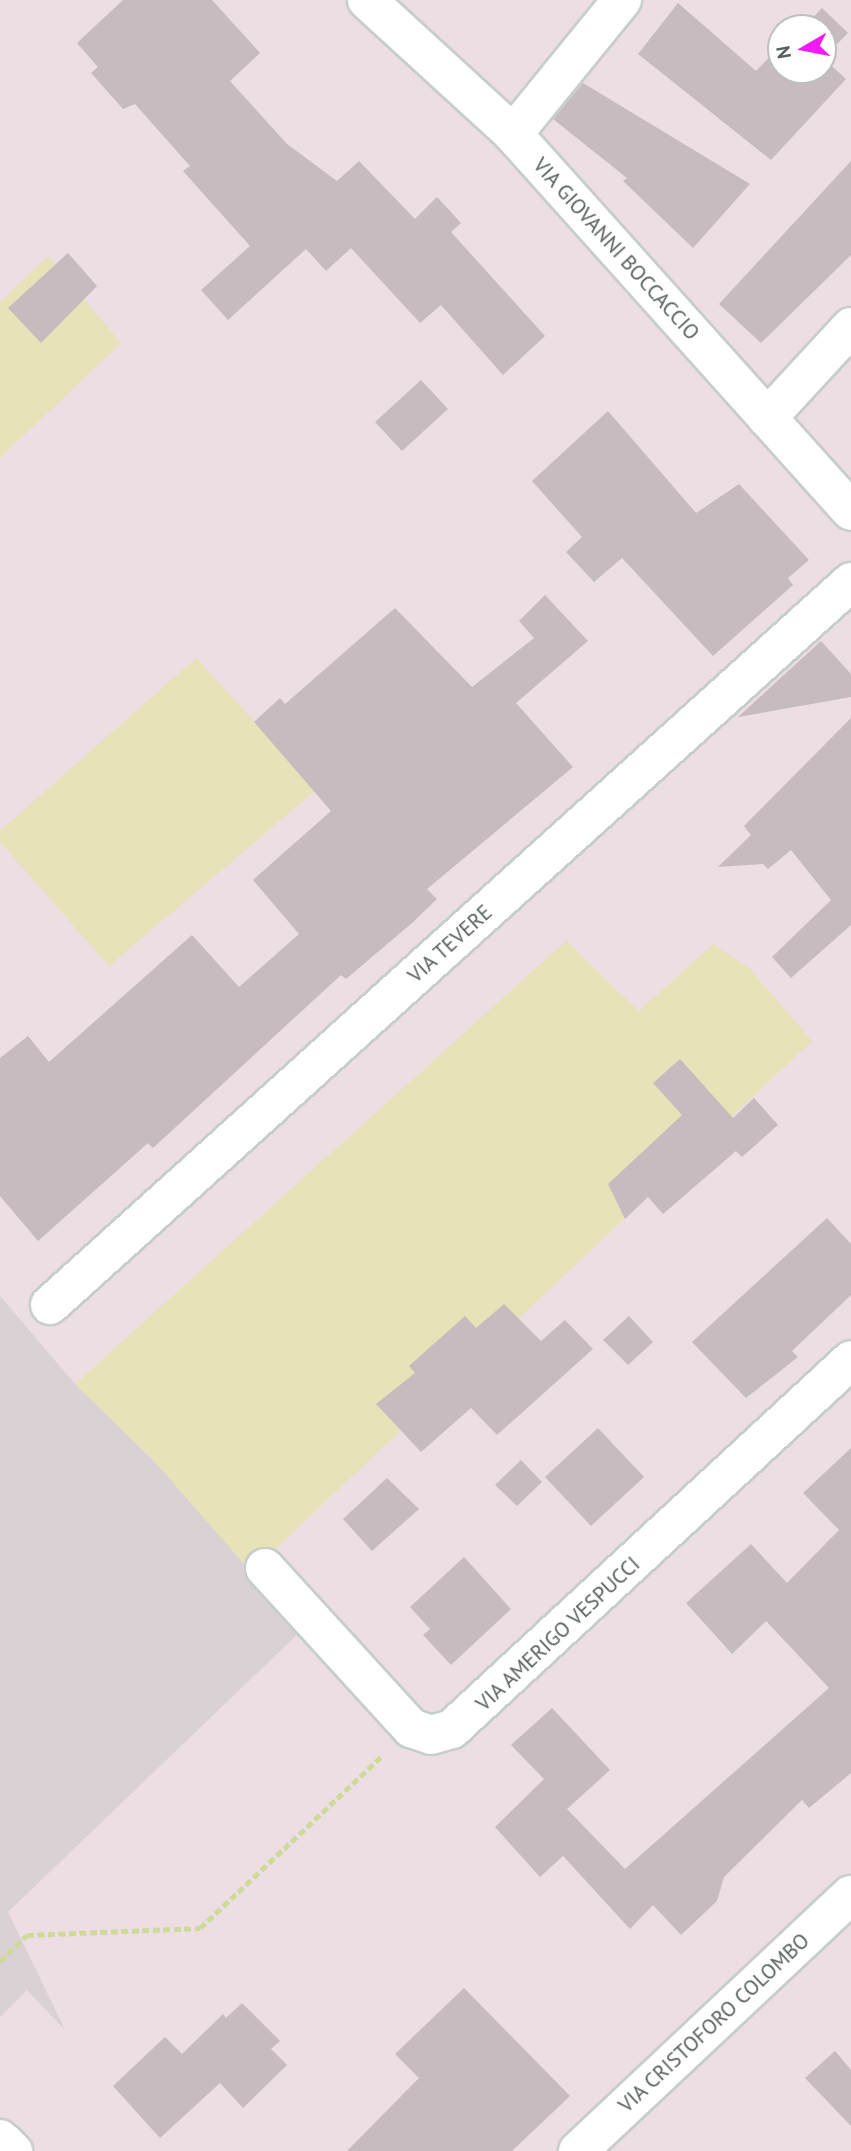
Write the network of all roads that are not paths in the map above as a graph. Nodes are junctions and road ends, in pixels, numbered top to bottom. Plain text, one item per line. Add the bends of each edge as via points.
1 (367, 0) edge
2 (622, 0) edge
3 (513, 134) junction
4 (851, 327) edge
5 (767, 418) junction
6 (851, 511) edge
7 (851, 582) edge
8 (50, 1306) dead end
9 (851, 1360) edge
10 (265, 1568) dead end
11 (851, 1895) edge
12 (0, 2139) edge
13 (12, 2151) edge
14 (578, 2151) edge

1 - 3 street, VIA GIOVANNI BOCCACCIO
2 - 3 street
3 - 5 street, VIA GIOVANNI BOCCACCIO
4 - 5 street
5 - 6 street, VIA GIOVANNI BOCCACCIO
7 - 8 street, VIA TEVERE
9 - 10 street, VIA AMERIGO VESPUCCI via 452,1729 431,1735 411,1728
11 - 14 street, VIA CRISTOFORO COLOMBO
12 - 13 street

